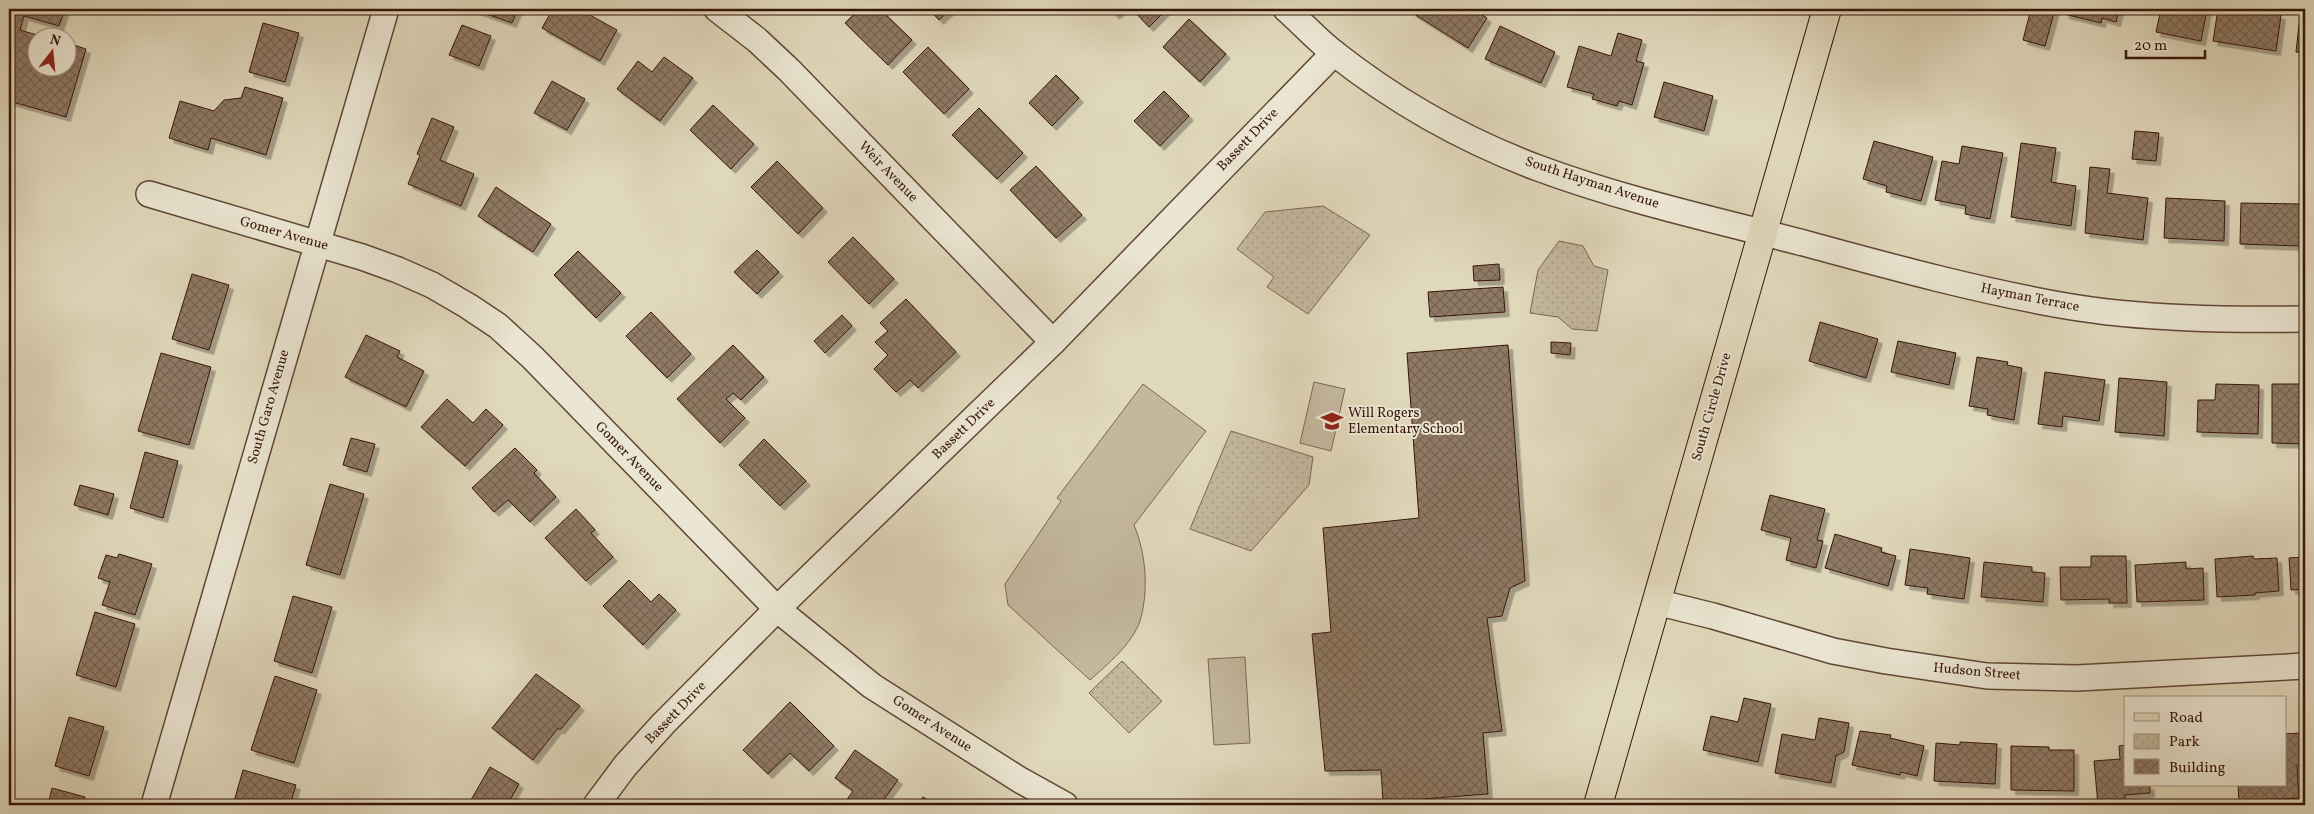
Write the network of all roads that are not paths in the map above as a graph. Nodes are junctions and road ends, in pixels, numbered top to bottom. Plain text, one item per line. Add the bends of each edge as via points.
1 (386, 9) edge
2 (717, 9) edge
3 (1286, 9) edge
4 (1827, 9) edge
5 (1334, 53) junction
6 (149, 194) dead end
7 (1761, 233) junction
8 (316, 243) junction
9 (2305, 319) edge
10 (1052, 342) junction
11 (1656, 602) junction
12 (777, 609) junction
13 (2305, 666) edge
14 (154, 805) edge
15 (596, 805) edge
16 (1065, 805) edge
17 (1598, 805) edge

1 - 8 street, South Garo Avenue
2 - 10 street, Weir Avenue via 789,70
3 - 5 street, South Hayman Avenue
4 - 7 main road, South Circle Drive
5 - 7 street, South Hayman Avenue via 1442,124 1507,154 1589,185
5 - 10 street, Bassett Drive
6 - 8 street, Gomer Avenue
7 - 9 street, Hayman Terrace via 1910,272 2068,306 2126,313
7 - 11 main road, South Circle Drive
8 - 12 street, Gomer Avenue via 362,256 432,285 498,326
8 - 14 street, South Garo Avenue
10 - 12 street, Bassett Drive
11 - 13 street, Hudson Street via 1833,651 1987,676 2077,678
11 - 17 main road, South Circle Drive
12 - 15 street, Bassett Drive via 663,724 625,766
12 - 16 street, Gomer Avenue via 872,686

